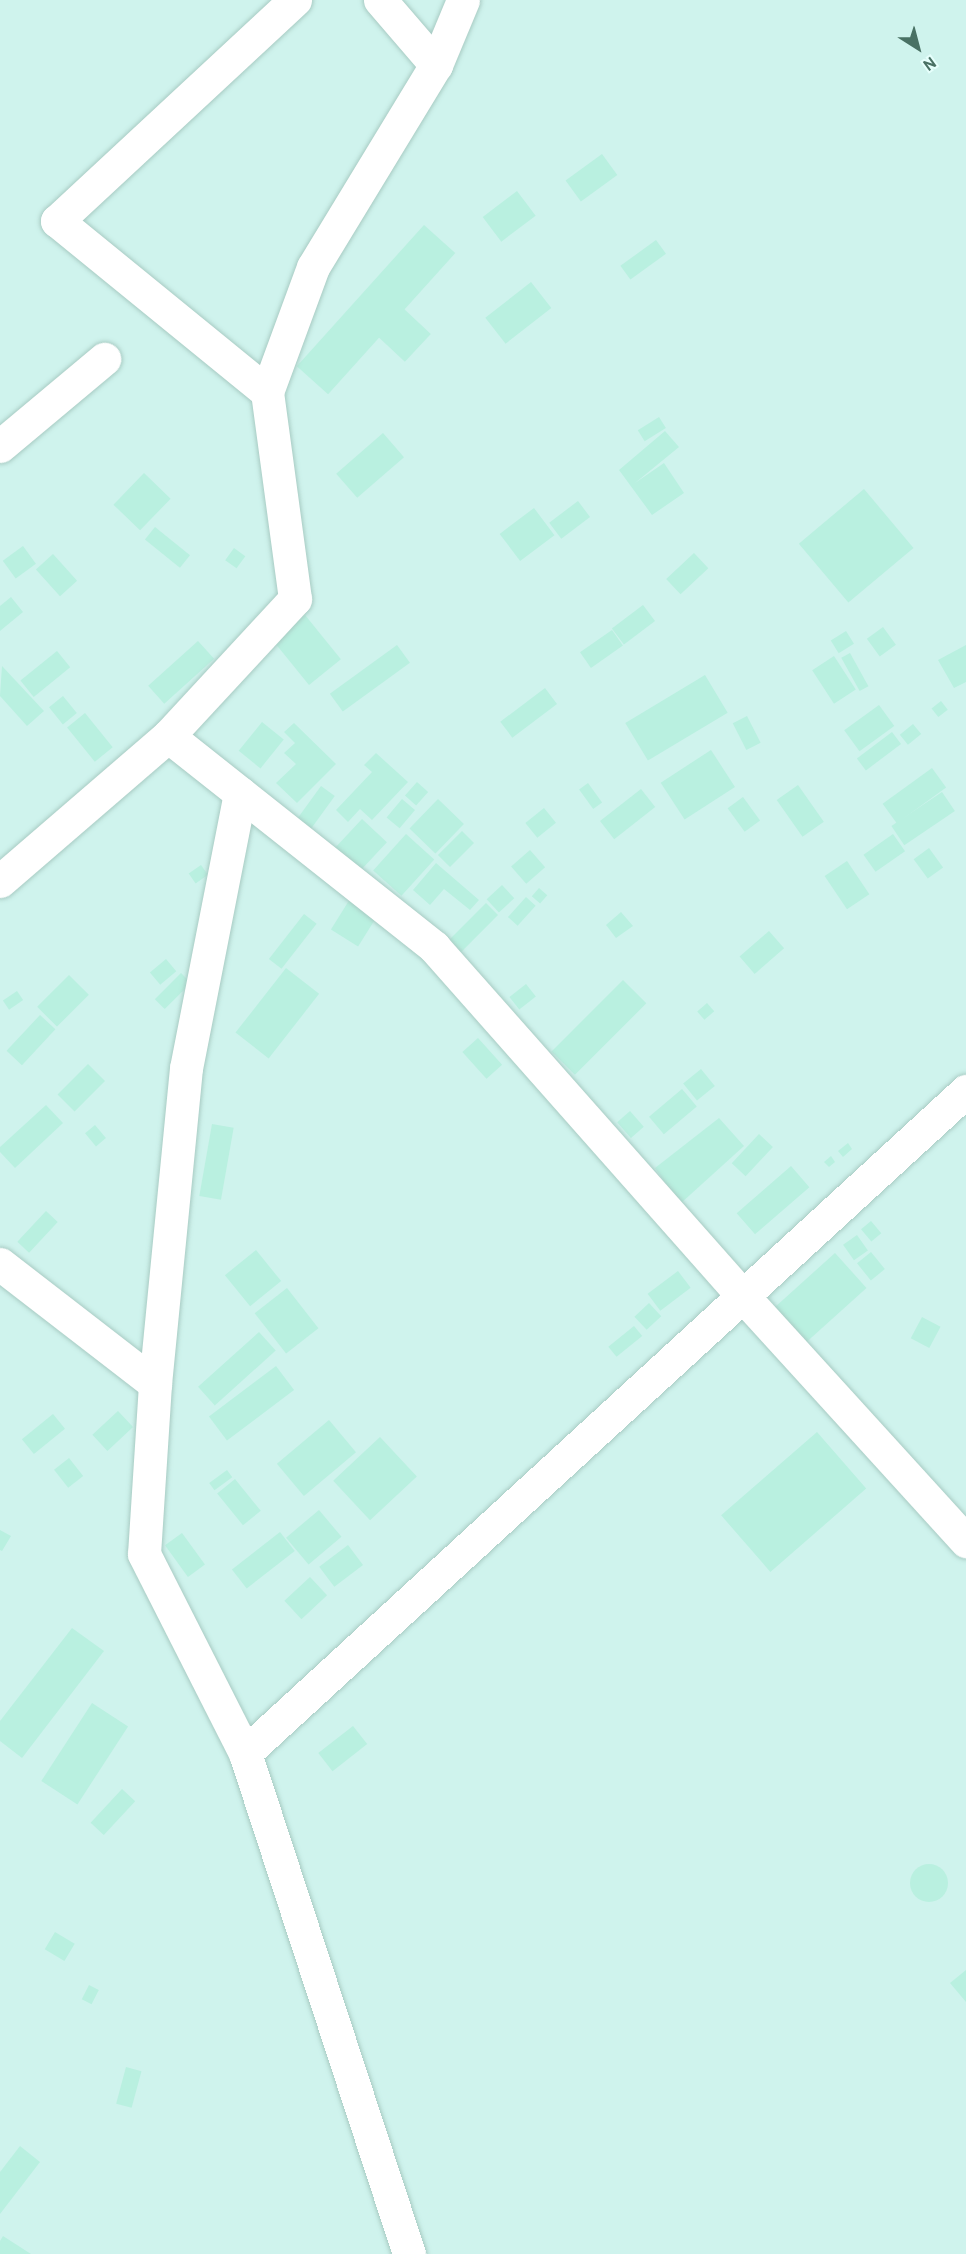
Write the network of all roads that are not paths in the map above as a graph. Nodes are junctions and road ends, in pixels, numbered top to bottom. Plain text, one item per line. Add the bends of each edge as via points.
1 (295, 0) edge
2 (380, 0) edge
3 (464, 0) edge
4 (436, 65) junction
5 (104, 359) dead end
6 (267, 392) junction
7 (0, 446) edge
8 (168, 736) junction
9 (240, 793) junction
10 (0, 881) edge
11 (966, 1092) edge
12 (0, 1264) edge
13 (742, 1295) junction
14 (155, 1384) junction
15 (966, 1540) edge
16 (245, 1753) junction
17 (409, 2254) edge

1 - 6 street via 57,220
2 - 4 street
3 - 4 street
4 - 6 street via 313,267
5 - 7 street
6 - 8 street via 295,600
8 - 9 street
8 - 10 street
9 - 13 street via 434,947
9 - 14 street via 186,1068
11 - 13 street
12 - 14 street
13 - 15 street
13 - 16 street
14 - 16 street via 144,1554
16 - 17 street

